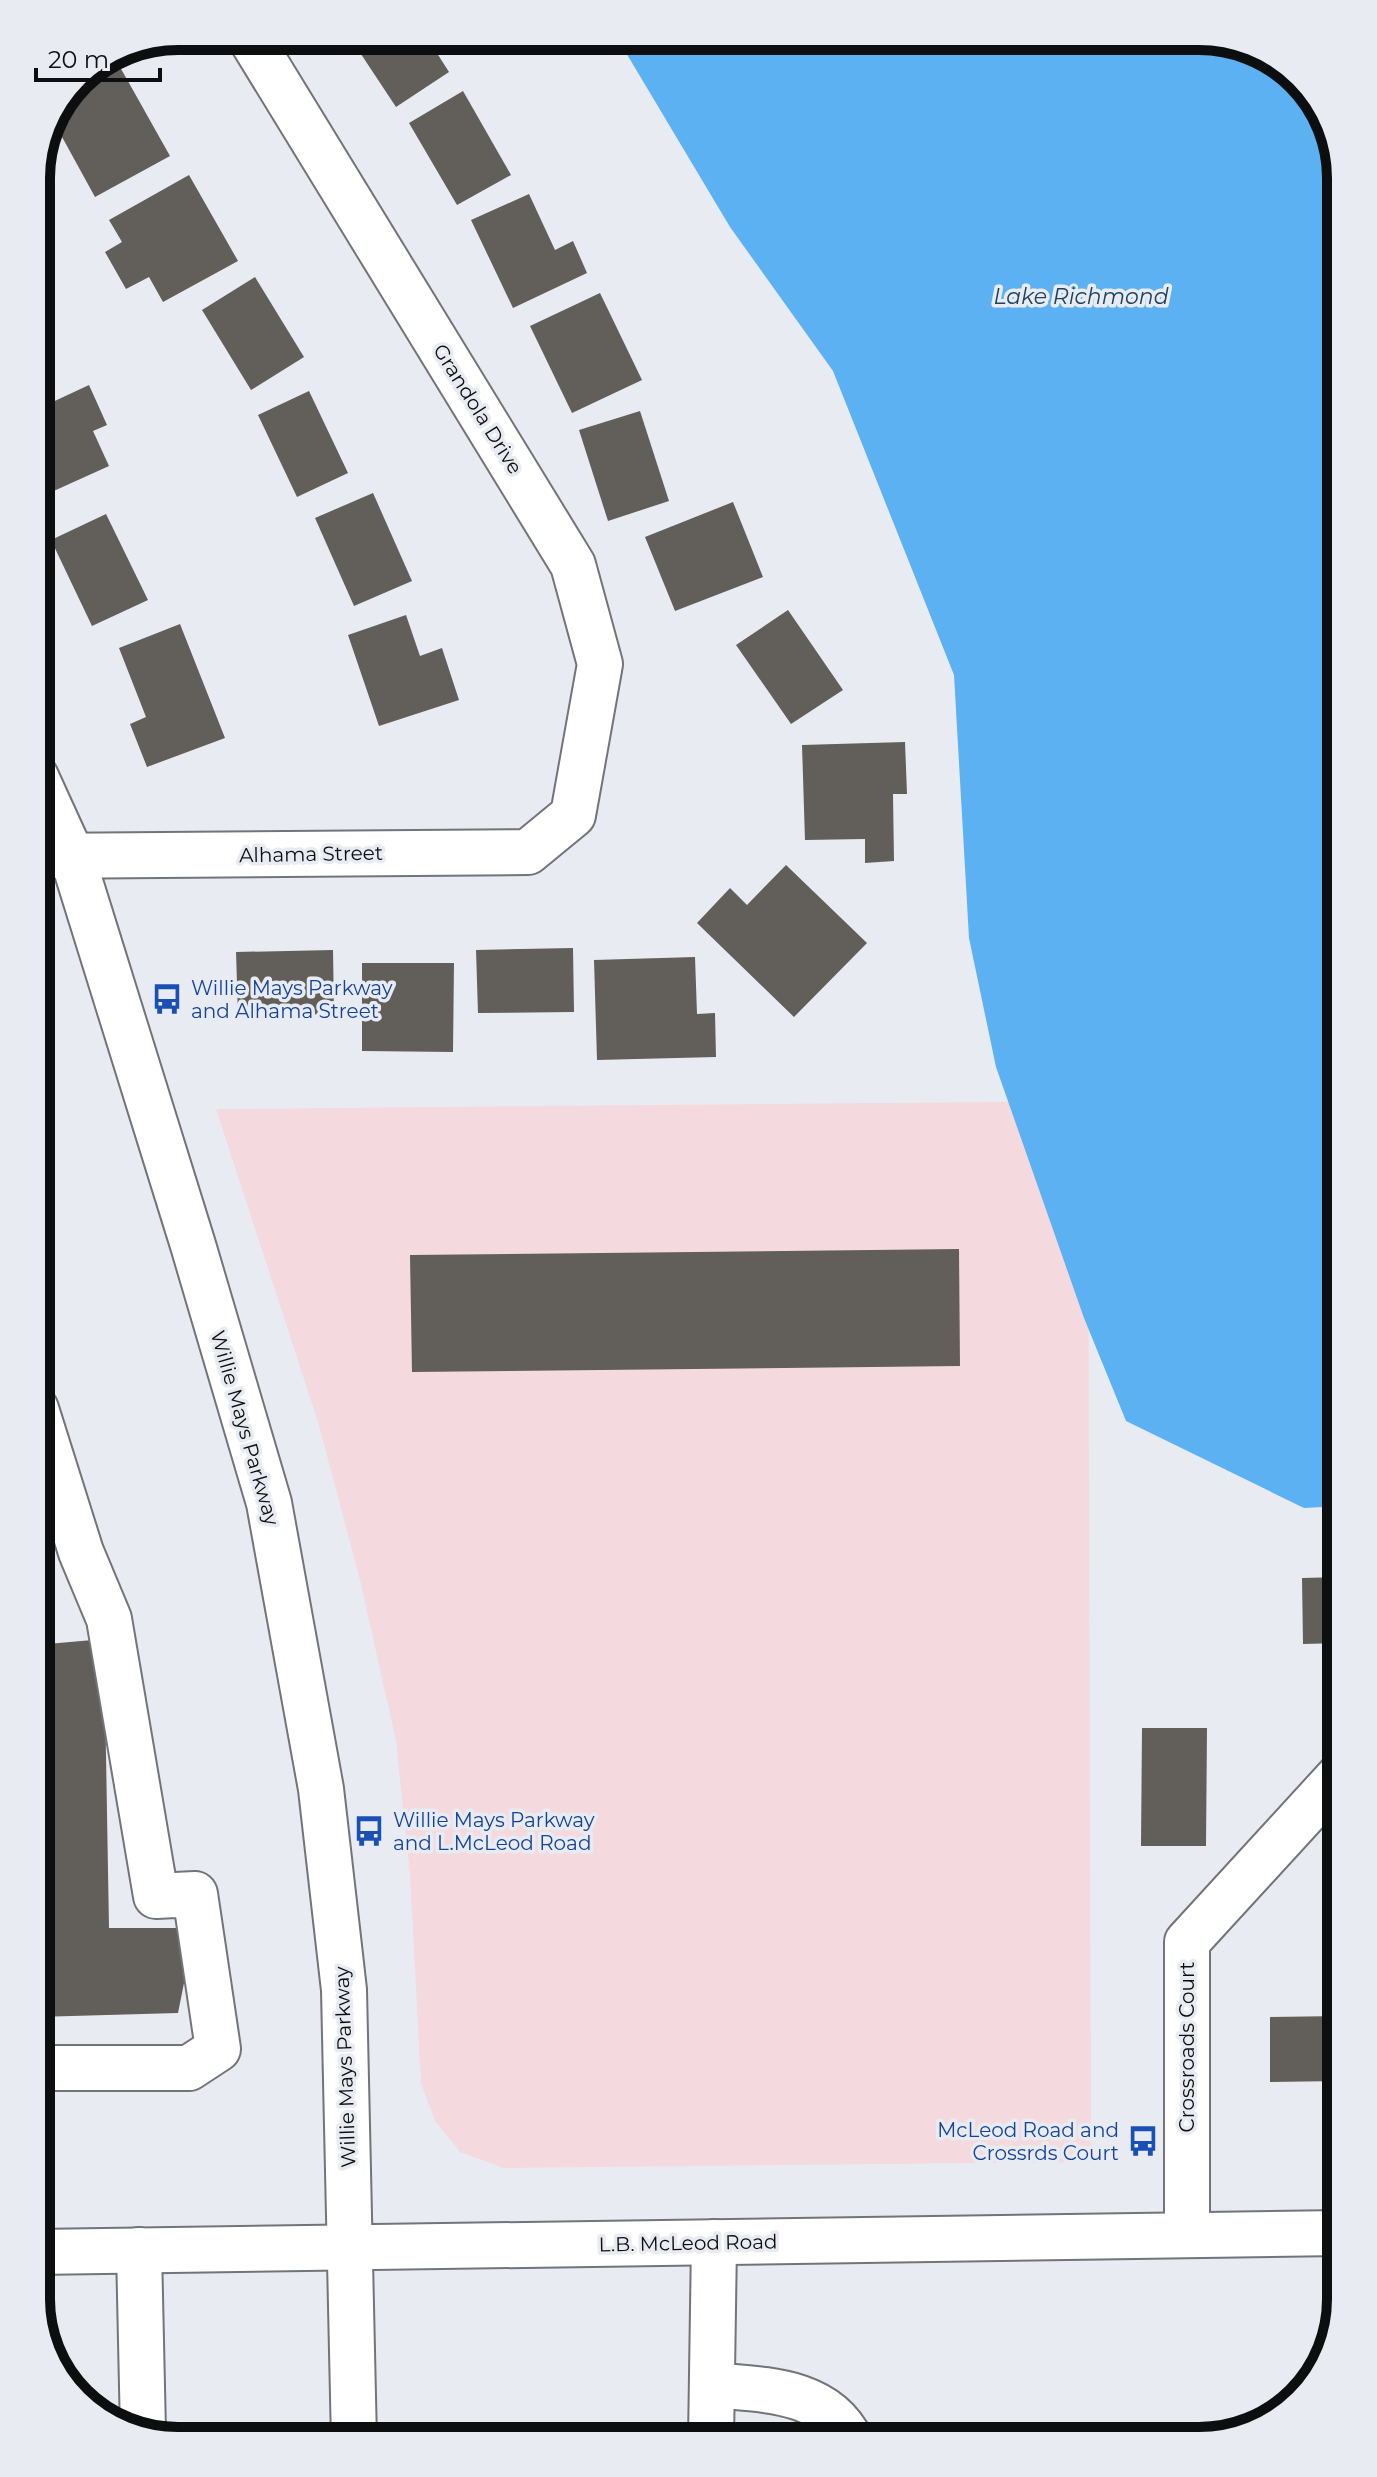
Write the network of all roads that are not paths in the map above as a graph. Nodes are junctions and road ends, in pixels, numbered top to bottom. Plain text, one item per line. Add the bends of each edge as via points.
1 (258, 50) edge
2 (573, 815) joint
3 (54, 856) edge
4 (50, 1453) edge
5 (1327, 1789) edge
6 (50, 2068) edge
7 (1327, 2233) edge
8 (1187, 2235) junction
9 (714, 2242) junction
10 (351, 2247) junction
11 (139, 2250) junction
12 (50, 2252) edge
13 (712, 2385) junction
14 (143, 2422) edge
15 (354, 2427) edge
16 (711, 2427) edge
17 (844, 2427) edge

1 - 2 street, Grandola Drive via 573,565 600,664
2 - 3 street, Alhama Street via 528,852
3 - 10 street, Willie Mays Parkway via 193,1245 269,1503 321,1789 344,1990
4 - 6 street via 109,1619 156,1896 195,1894 218,2049 189,2068
5 - 8 street, Crossroads Court via 1187,1942
7 - 8 street, L.B. McLeod Road
8 - 9 street, L.B. McLeod Road
9 - 10 street, L.B. McLeod Road
9 - 13 street
10 - 11 street, L.B. McLeod Road
10 - 15 street, Willie Mays Parkway
11 - 12 street, L.B. McLeod Road
11 - 14 street
13 - 16 street
13 - 17 street via 791,2393

